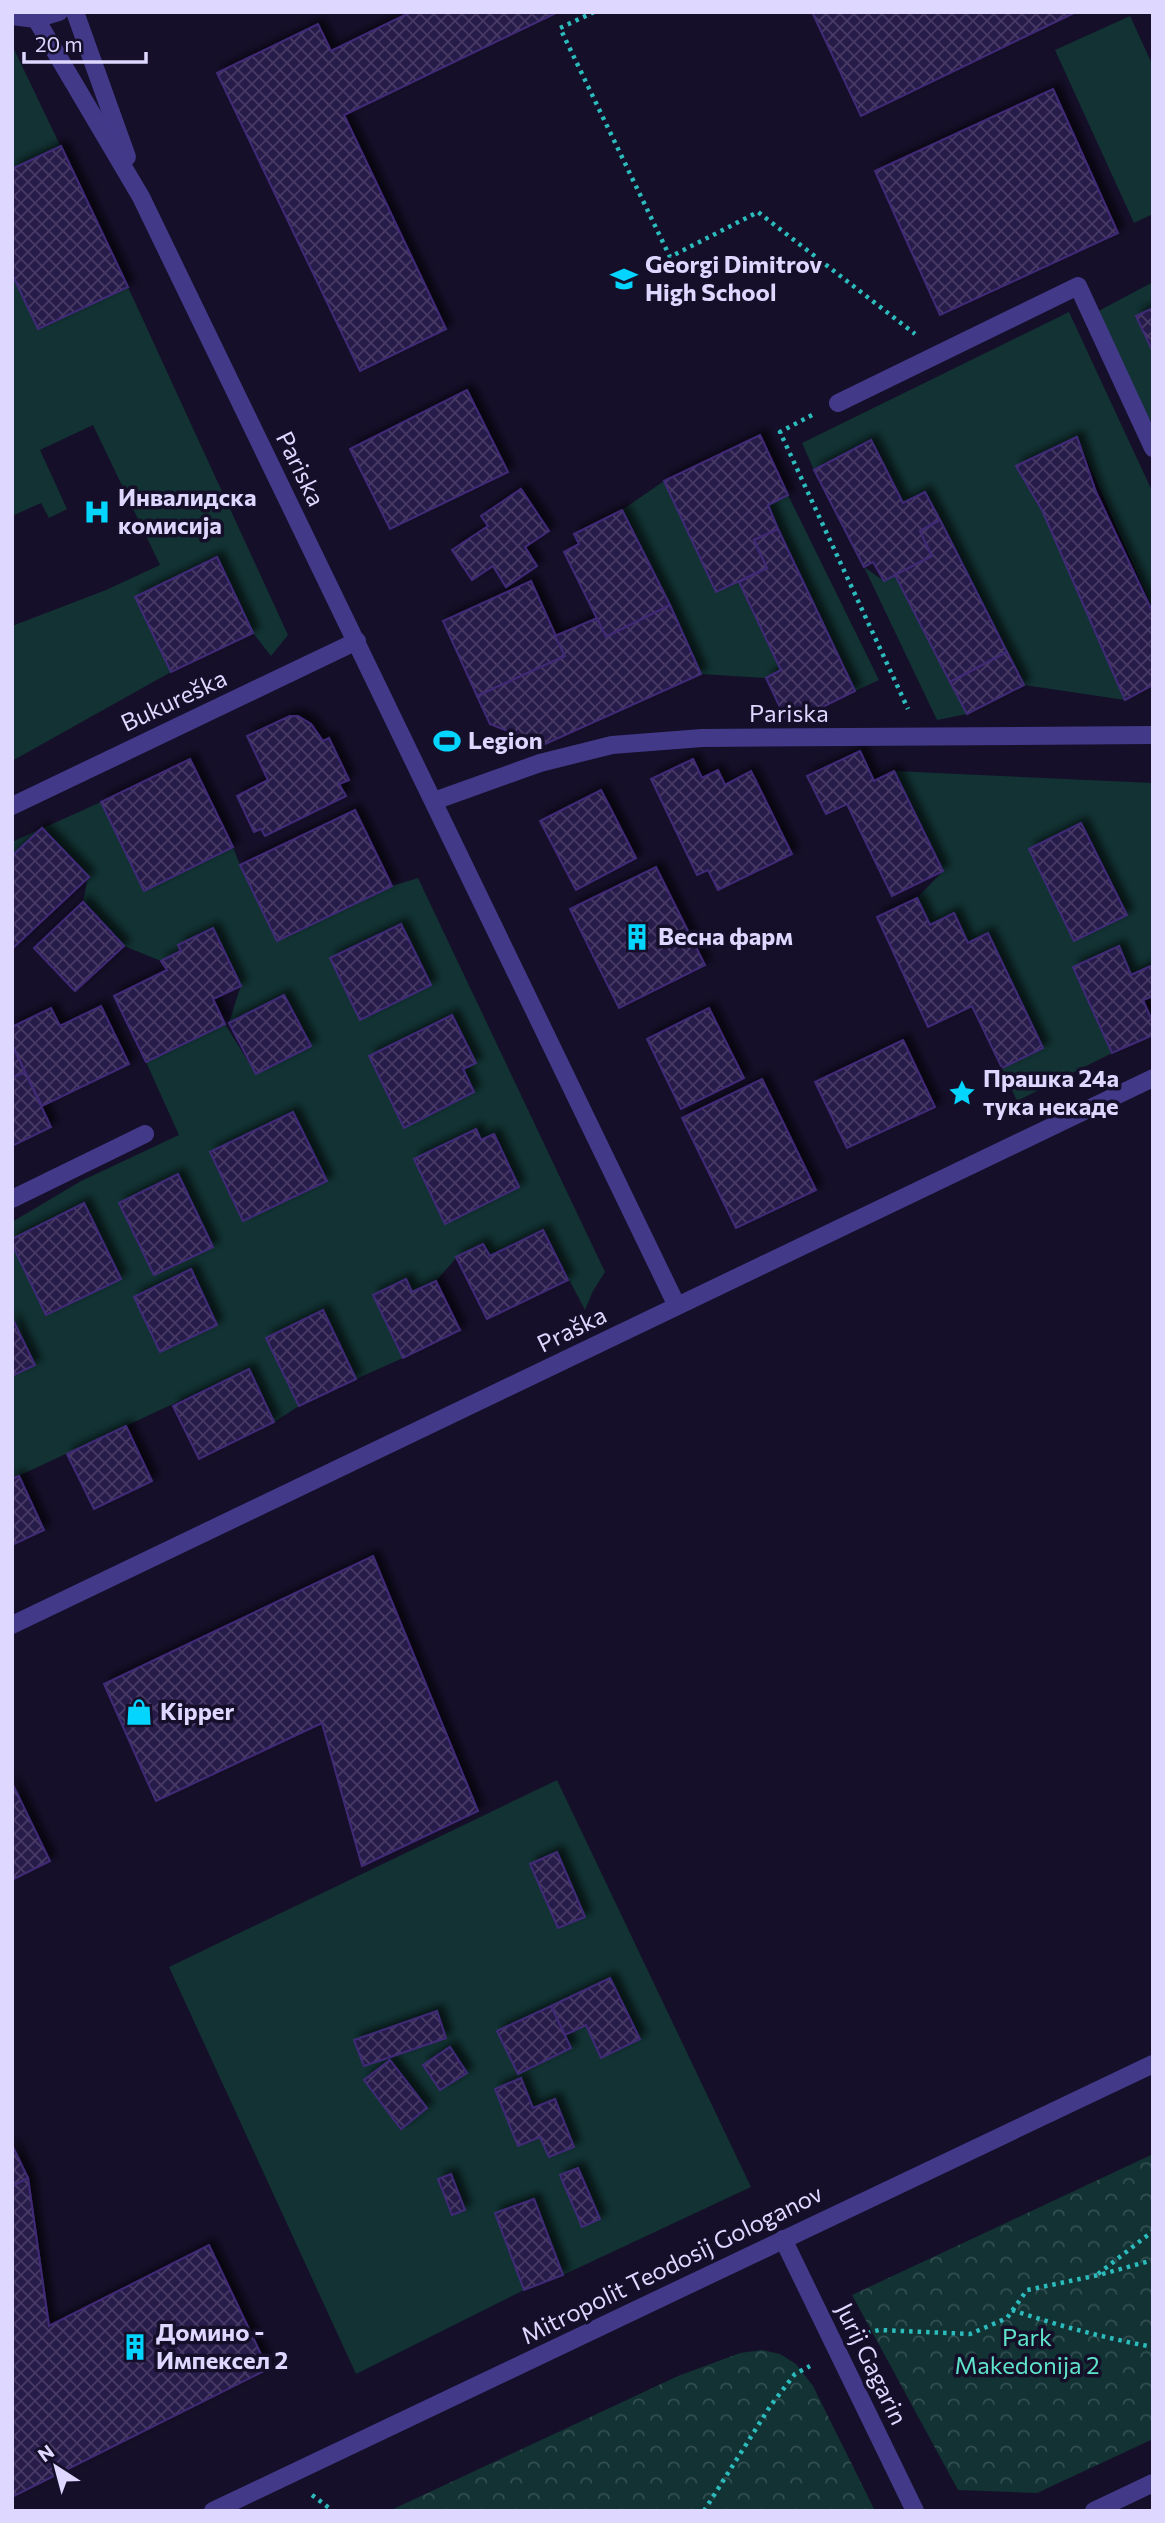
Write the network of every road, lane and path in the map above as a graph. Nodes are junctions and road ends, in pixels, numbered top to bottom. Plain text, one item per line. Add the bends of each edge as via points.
1 (59, 12) edge
2 (75, 12) edge
3 (594, 12) edge
4 (12, 16) edge
5 (36, 19) junction
6 (141, 197) junction
7 (918, 337) dead end
8 (838, 402) joint
9 (1153, 448) edge
10 (357, 641) junction
11 (1153, 735) edge
12 (922, 738) junction
13 (434, 801) junction
14 (12, 806) edge
15 (1153, 1078) edge
16 (145, 1134) dead end
17 (12, 1199) edge
18 (677, 1306) junction
19 (12, 1625) edge
20 (1153, 2064) edge
21 (1153, 2231) edge
22 (783, 2239) junction
23 (1153, 2260) edge
24 (1096, 2275) junction
25 (1013, 2310) junction
26 (867, 2333) dead end
27 (1153, 2347) edge
28 (810, 2366) dead end
29 (1153, 2483) edge
30 (213, 2511) edge
31 (704, 2511) edge
32 (915, 2511) edge
33 (1094, 2511) edge

1 - 5 street
2 - 6 street, Pariska
3 - 7 path via 560,28 670,257 758,212
4 - 5 street
5 - 6 street, Pariska
6 - 10 street, Pariska
8 - 9 street via 1078,286
8 - 12 path via 780,432
10 - 13 street, Pariska
10 - 14 street, Bukureška
11 - 12 street, Pariska
12 - 13 street, Pariska via 702,738 612,745 540,763
13 - 18 street, Pariska
15 - 18 street, Praška
16 - 17 street
18 - 19 street, Praška
20 - 22 street, Mitropolit Teodosij Gologanov
21 - 24 path
22 - 30 street, Mitropolit Teodosij Gologanov
22 - 32 street, Jurij Gagarin
23 - 24 path
24 - 25 path via 1027,2290
25 - 26 path via 1007,2318 971,2334
25 - 27 path via 1067,2328
28 - 31 path via 796,2374 771,2405
29 - 33 street

